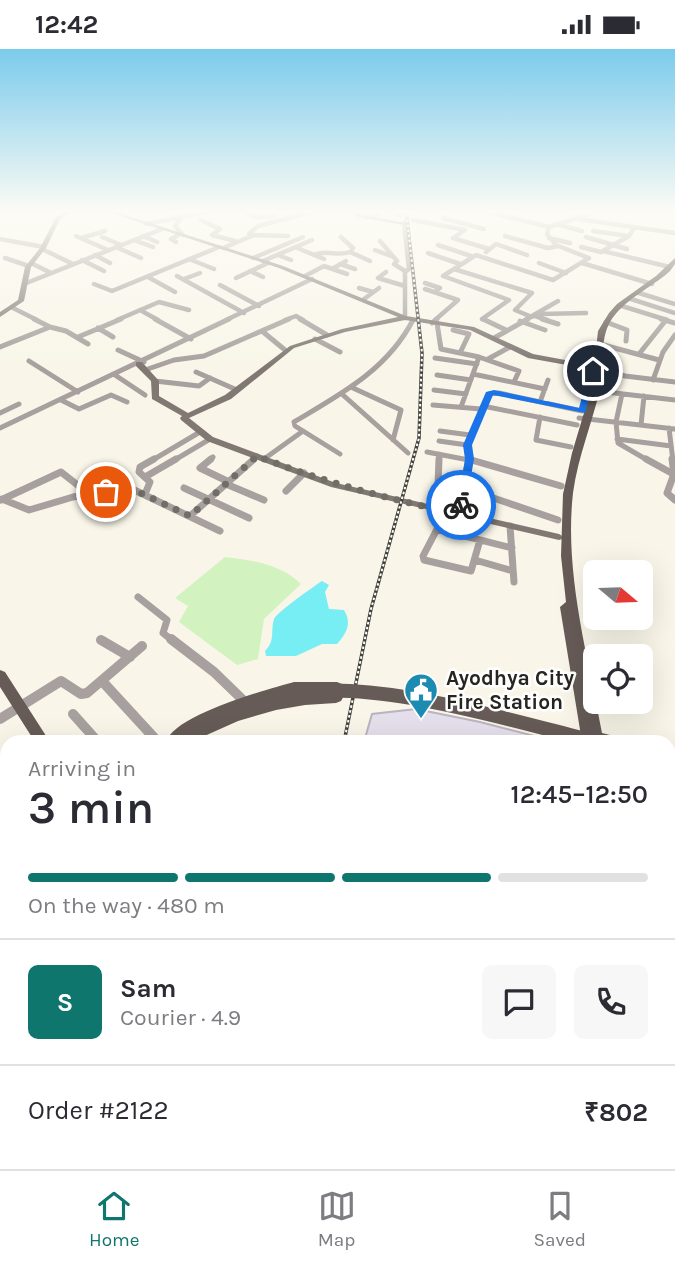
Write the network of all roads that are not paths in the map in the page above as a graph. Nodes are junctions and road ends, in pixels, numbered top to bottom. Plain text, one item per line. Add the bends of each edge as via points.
1 (20, 262) edge
2 (32, 262) edge
3 (70, 262) edge
4 (77, 262) edge
5 (87, 262) edge
6 (182, 262) edge
7 (197, 262) edge
8 (266, 262) joint
9 (343, 262) edge
10 (396, 262) edge
11 (408, 262) edge
12 (455, 262) edge
13 (499, 262) edge
14 (539, 263) dead end
15 (582, 263) joint
16 (73, 264) junction
17 (340, 264) junction
18 (460, 264) joint
19 (672, 264) edge
20 (30, 265) junction
21 (214, 269) dead end
22 (332, 269) junction
23 (355, 269) dead end
24 (454, 269) junction
25 (104, 271) dead end
26 (250, 271) junction
27 (53, 272) junction
28 (386, 272) dead end
29 (405, 272) junction
30 (200, 273) dead end
31 (566, 273) junction
32 (347, 274) dead end
33 (62, 276) dead end
34 (177, 276) dead end
35 (148, 277) junction
36 (263, 277) dead end
37 (309, 277) junction
38 (236, 278) dead end
39 (184, 279) junction
40 (553, 280) junction
41 (24, 284) junction
42 (94, 284) dead end
43 (652, 284) junction
44 (220, 285) dead end
45 (405, 286) junction
46 (425, 286) dead end
47 (548, 287) dead end
48 (359, 288) dead end
49 (379, 288) dead end
50 (175, 292) dead end
51 (373, 292) junction
52 (639, 293) junction
53 (364, 299) junction
54 (631, 299) junction
55 (509, 300) junction
56 (558, 301) dead end
57 (521, 303) junction
58 (675, 304) edge
59 (259, 306) junction
60 (622, 306) junction
61 (13, 308) junction
62 (140, 310) junction
63 (189, 310) dead end
64 (244, 313) junction
65 (586, 313) dead end
66 (675, 313) edge
67 (0, 315) edge
68 (535, 316) junction
69 (409, 319) junction
70 (666, 320) junction
71 (520, 321) junction
72 (606, 322) junction
73 (434, 323) junction
74 (675, 323) edge
75 (558, 324) dead end
76 (50, 327) junction
77 (98, 328) junction
78 (453, 330) dead end
79 (506, 330) junction
80 (545, 330) dead end
81 (262, 331) junction
82 (327, 335) junction
83 (675, 335) edge
84 (78, 337) junction
85 (113, 337) dead end
86 (494, 338) junction
87 (191, 339) junction
88 (315, 339) junction
89 (626, 341) dead end
90 (88, 344) dead end
91 (0, 347) edge
92 (510, 347) junction
93 (118, 350) dead end
94 (285, 350) junction
95 (340, 352) dead end
96 (576, 352) dead end
97 (460, 353) junction
98 (639, 354) junction
99 (598, 357) junction
100 (435, 358) dead end
101 (488, 359) junction
102 (659, 360) junction
103 (29, 361) dead end
104 (143, 365) junction
105 (456, 366) dead end
106 (475, 369) junction
107 (196, 372) dead end
108 (115, 375) junction
109 (437, 375) dead end
110 (210, 378) junction
111 (548, 380) dead end
112 (653, 380) junction
113 (155, 381) junction
114 (514, 382) junction
115 (675, 382) edge
116 (353, 388) junction
117 (545, 389) junction
118 (237, 390) junction
119 (433, 390) dead end
120 (592, 390) junction
121 (78, 392) junction
122 (466, 394) junction
123 (622, 394) junction
124 (145, 395) dead end
125 (343, 395) junction
126 (644, 396) junction
127 (61, 400) junction
128 (675, 400) edge
129 (540, 402) junction
130 (127, 403) dead end
131 (19, 404) dead end
132 (433, 405) dead end
133 (461, 407) junction
134 (482, 408) junction
135 (675, 409) edge
136 (0, 412) edge
137 (187, 416) junction
138 (540, 418) junction
139 (581, 418) junction
140 (616, 422) junction
141 (642, 425) junction
142 (0, 428) edge
143 (672, 428) edge
144 (303, 431) junction
145 (440, 431) dead end
146 (200, 432) junction
147 (470, 435) junction
148 (210, 439) junction
149 (617, 439) junction
150 (393, 440) junction
151 (439, 442) dead end
152 (467, 445) junction
153 (671, 446) junction
154 (570, 449) junction
155 (427, 452) dead end
156 (408, 453) dead end
157 (340, 454) dead end
158 (439, 454) junction
159 (213, 457) dead end
160 (261, 458) junction
161 (469, 459) junction
162 (304, 473) junction
163 (674, 475) edge
164 (145, 477) junction
165 (227, 483) junction
166 (184, 488) dead end
167 (464, 490) junction
168 (565, 490) junction
169 (286, 491) dead end
170 (89, 494) junction
171 (145, 494) junction
172 (209, 499) junction
173 (1, 500) edge
174 (675, 500) edge
175 (264, 501) dead end
176 (446, 512) junction
177 (458, 514) junction
178 (190, 516) junction
179 (249, 518) dead end
180 (558, 520) junction
181 (510, 526) junction
182 (437, 529) junction
183 (220, 531) dead end
184 (559, 537) junction
185 (480, 540) junction
186 (512, 548) junction
187 (475, 561) junction
188 (513, 571) junction
189 (514, 582) dead end
190 (138, 597) dead end
191 (102, 640) dead end
192 (142, 646) dead end
193 (130, 657) junction
194 (0, 676) edge
195 (102, 681) junction
196 (583, 684) edge
197 (583, 686) edge
198 (0, 691) edge
199 (245, 702) junction
200 (16, 708) junction
201 (73, 714) dead end
202 (587, 714) edge
203 (0, 719) edge
204 (30, 735) edge
205 (37, 735) edge
206 (91, 735) edge
207 (165, 735) edge
208 (178, 735) edge
209 (184, 735) edge
210 (196, 735) edge
211 (565, 735) edge
212 (570, 735) edge
213 (572, 735) edge
214 (590, 735) edge

1 - 20 street
2 - 20 main road
3 - 16 street
4 - 16 street
5 - 25 street
6 - 35 street
7 - 21 street
8 - 26 street
8 - 37 main road
9 - 17 street
10 - 29 street
11 - 29 street
12 - 18 street
13 - 40 street
14 - 31 street
15 - 31 street
15 - 43 street
16 - 27 street
17 - 22 street
17 - 23 street
18 - 24 street
19 - 43 main road
20 - 27 street
20 - 41 main road
22 - 32 street
22 - 37 street via 322,267
24 - 55 street via 443,277
24 - 57 street via 533,293
26 - 36 street
26 - 38 street
27 - 33 street
27 - 41 street
28 - 45 street via 378,278
29 - 45 street
30 - 39 street
31 - 40 street
34 - 39 street
35 - 42 street via 110,291
35 - 50 street
37 - 53 main road
37 - 59 street
39 - 64 street
40 - 47 street
41 - 61 main road via 21,302
43 - 52 main road
44 - 59 street
45 - 69 street
46 - 73 street via 458,300
48 - 51 street
49 - 51 street
51 - 53 street
52 - 54 main road
52 - 58 street
53 - 69 main road
54 - 60 main road
54 - 66 street
55 - 57 street
55 - 79 street via 482,319
56 - 68 street
57 - 68 street via 515,310
59 - 64 street
60 - 70 street
60 - 72 main road
61 - 67 main road
61 - 76 street
62 - 63 street via 162,302
62 - 77 street
62 - 87 street
64 - 87 street
65 - 68 street
68 - 71 street
68 - 75 street
69 - 73 main road
69 - 82 main road
69 - 116 street via 405,338
70 - 74 street
70 - 98 street
71 - 79 street
71 - 80 street
72 - 89 street via 627,330
72 - 99 main road
73 - 86 main road via 472,328
73 - 97 street via 441,349
76 - 84 street
76 - 91 street
77 - 84 street
77 - 85 street
78 - 97 street via 469,334
79 - 86 street
81 - 82 street via 296,316
81 - 94 street
81 - 104 street via 237,338 202,357
82 - 88 main road
83 - 102 street
84 - 90 street
86 - 92 main road
87 - 104 street
88 - 94 main road
88 - 95 street
92 - 99 main road via 539,358
92 - 101 street
93 - 104 street
94 - 118 main road
96 - 99 street
97 - 106 street
98 - 99 street
98 - 102 street
99 - 112 street
99 - 120 main road
100 - 106 street
101 - 106 street
101 - 114 street via 519,371
102 - 112 street
103 - 121 street
104 - 108 street
104 - 113 main road
105 - 106 street
106 - 109 street
106 - 114 street
106 - 122 street
107 - 110 street
108 - 121 street
108 - 124 street
110 - 113 street via 199,386
110 - 118 street
111 - 117 street
112 - 115 street
113 - 137 main road via 155,397
114 - 117 street
116 - 125 street
116 - 150 street via 401,410
117 - 129 street
118 - 137 main road
119 - 122 street
120 - 123 street
120 - 139 main road
121 - 127 street
122 - 133 street
123 - 126 street
123 - 140 street
125 - 144 street via 296,421 295,426
125 - 150 street
126 - 128 street
126 - 141 street
127 - 130 street via 79,409 111,395
127 - 142 street
128 - 135 street
129 - 134 street via 494,392
129 - 139 street
131 - 136 street
132 - 133 street
133 - 134 street
134 - 138 street
134 - 147 street
137 - 146 main road via 184,418
138 - 139 street
138 - 154 street via 536,440
139 - 140 street
139 - 154 main road
139 - 168 main road
140 - 141 street
140 - 149 street
141 - 143 street
143 - 153 street
144 - 157 street
144 - 160 street
145 - 147 street
146 - 148 main road
146 - 164 street via 142,464 138,470
147 - 152 street
148 - 160 main road
148 - 164 street
149 - 153 street
149 - 163 street
150 - 156 street
151 - 152 street
152 - 161 street
153 - 163 street
154 - 168 main road
155 - 158 street
158 - 161 street
158 - 167 street via 438,485
159 - 165 street via 200,468
160 - 162 main road
160 - 165 street
161 - 167 street
161 - 168 street
162 - 169 street
162 - 176 main road via 359,492
163 - 174 street via 667,493
164 - 171 street via 149,482
165 - 172 street
165 - 175 street
166 - 172 street
167 - 177 street
167 - 180 street
168 - 180 main road
168 - 196 main road
170 - 171 street via 124,487
170 - 173 street via 29,510
170 - 173 street via 61,472
171 - 178 street
172 - 178 street
172 - 179 street
176 - 177 main road
176 - 182 street
177 - 181 main road
178 - 183 street
180 - 184 main road
181 - 184 main road
181 - 186 street
182 - 185 street
182 - 187 street via 424,560 469,572
184 - 197 main road
185 - 186 street
185 - 187 street
186 - 188 street
187 - 188 street
188 - 189 street
190 - 199 street via 167,619 163,633
191 - 193 street
192 - 193 street
193 - 195 street
194 - 200 main road
195 - 200 street via 82,694 61,681
195 - 207 street
198 - 200 main road
199 - 208 main road
199 - 210 main road via 294,688 338,690 336,697 276,701
200 - 203 street
200 - 204 main road
200 - 205 main road
201 - 206 street
202 - 214 main road
209 - 212 main road, bridge via 272,700 327,691 363,692 468,710
211 - 213 main road via 356,697 355,691 429,697

